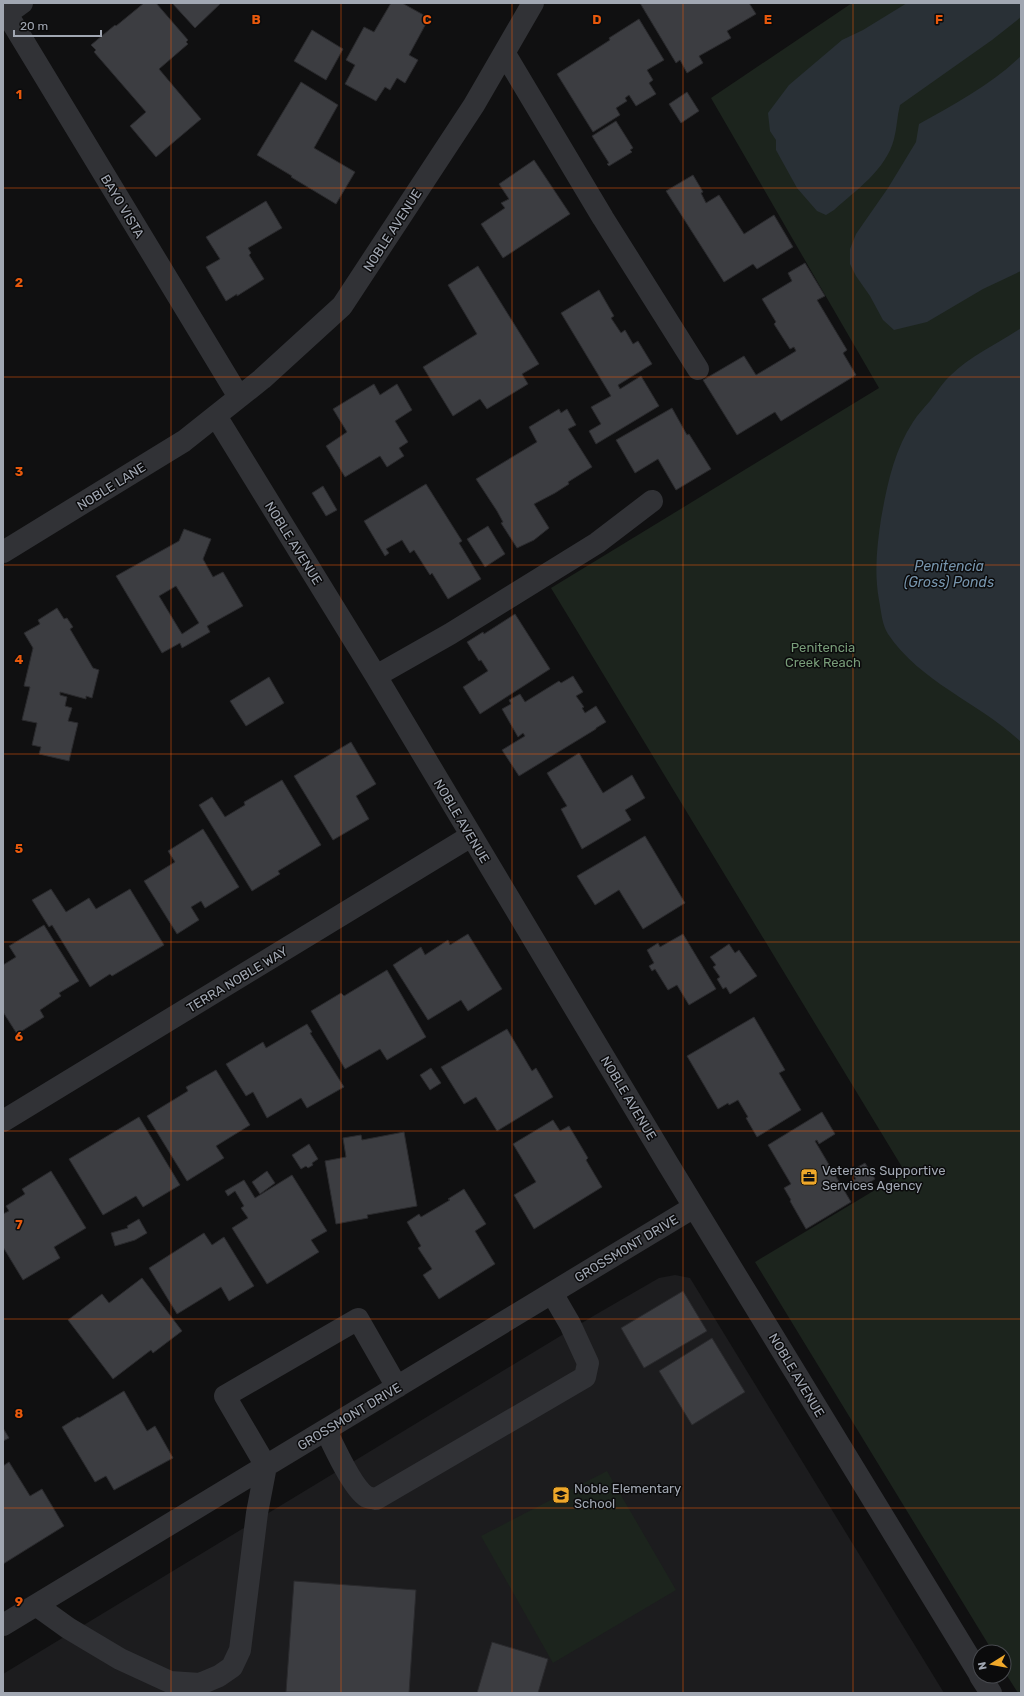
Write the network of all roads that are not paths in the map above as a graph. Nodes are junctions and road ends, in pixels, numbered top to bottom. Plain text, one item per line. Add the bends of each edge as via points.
1 (533, 3) edge
2 (14, 9) edge
3 (505, 54) junction
4 (698, 369) dead end
5 (239, 397) junction
6 (216, 416) junction
7 (652, 501) dead end
8 (3, 552) edge
9 (376, 676) junction
10 (471, 836) junction
11 (3, 1121) edge
12 (694, 1207) junction
13 (552, 1293) junction
14 (397, 1387) junction
15 (326, 1430) junction
16 (266, 1466) junction
17 (36, 1605) junction
18 (3, 1625) edge
19 (972, 1663) edge
20 (985, 1684) edge
21 (991, 1693) edge

1 - 3 street, NOBLE AVENUE
2 - 5 street, BAYO VISTA
3 - 4 street via 603,218
3 - 5 street, NOBLE AVENUE via 342,306
5 - 6 street, NOBLE AVENUE
6 - 8 street, NOBLE LANE via 184,441
6 - 9 street, NOBLE AVENUE
7 - 9 street via 597,543 450,634
9 - 10 street, NOBLE AVENUE
10 - 11 street, TERRA NOBLE WAY
10 - 12 street, NOBLE AVENUE
12 - 13 street, GROSSMONT DRIVE
12 - 19 street, NOBLE AVENUE
13 - 14 street, GROSSMONT DRIVE
13 - 15 street via 588,1363 585,1377 376,1499 366,1496 359,1489 341,1463
14 - 15 street, GROSSMONT DRIVE
14 - 16 street via 358,1319 225,1396
15 - 16 street, GROSSMONT DRIVE
16 - 17 street, GROSSMONT DRIVE
16 - 17 street via 257,1513 240,1650 232,1667 219,1676 200,1684 170,1682 120,1659 68,1628
17 - 18 street, GROSSMONT DRIVE
20 - 21 street, NOBLE AVENUE

